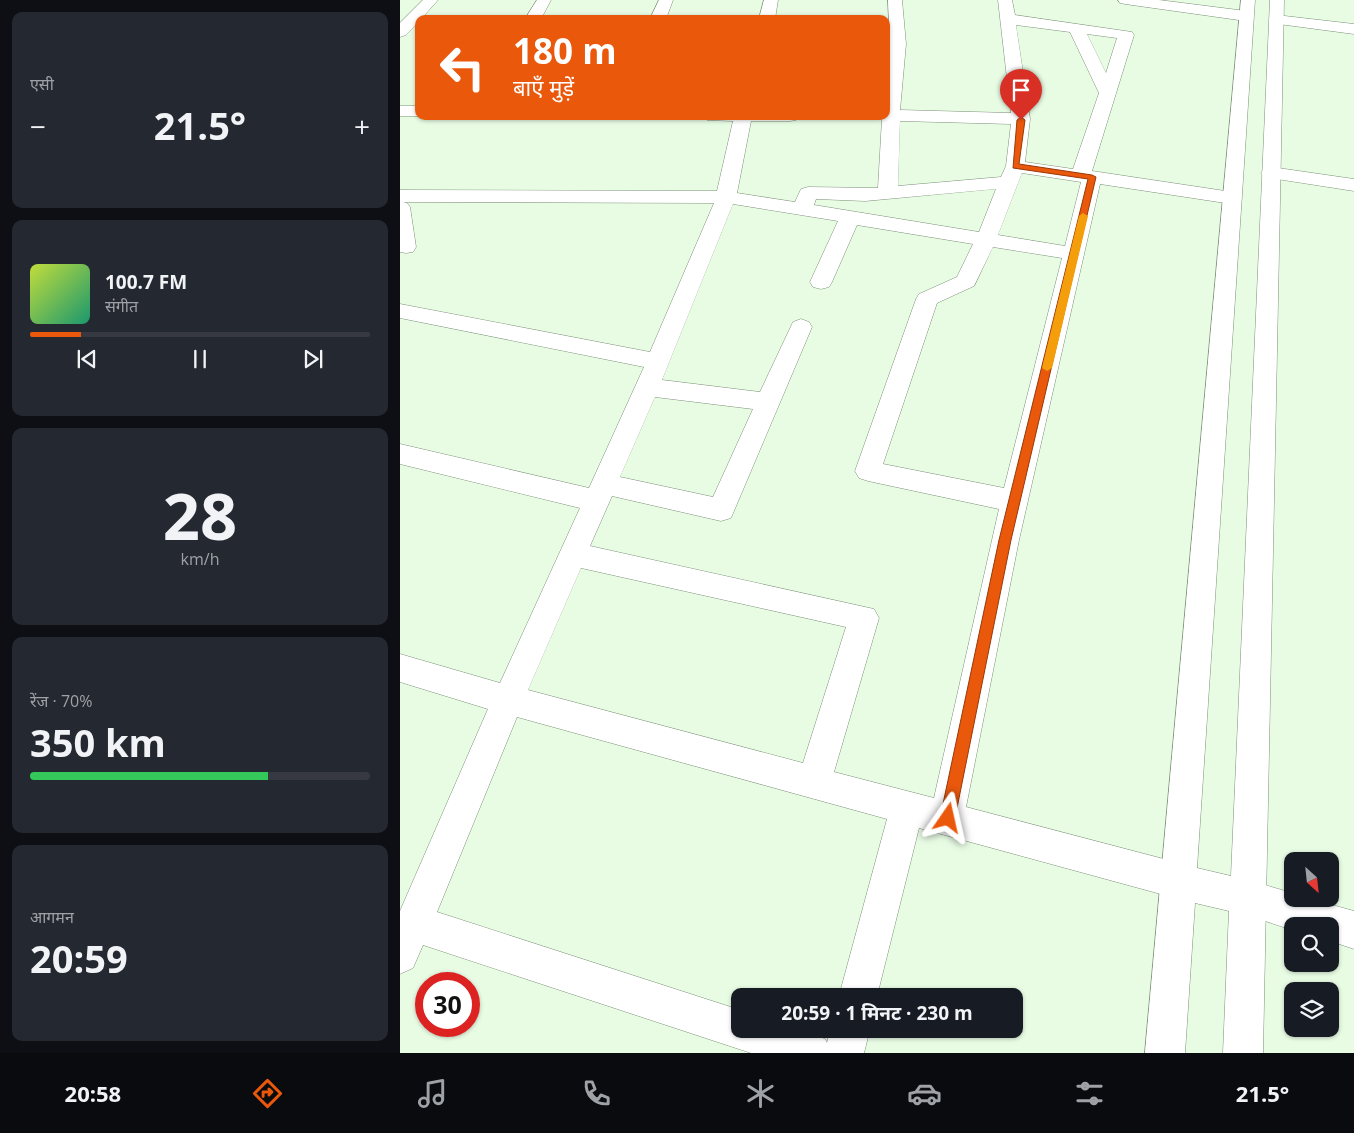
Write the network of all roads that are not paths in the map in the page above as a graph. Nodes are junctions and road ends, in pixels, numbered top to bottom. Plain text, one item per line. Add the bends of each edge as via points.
1 (432, 0) edge
2 (544, 0) edge
3 (666, 0) edge
4 (772, 0) edge
5 (895, 0) edge
6 (1005, 0) edge
7 (1125, 0) edge
8 (1197, 5) edge
9 (1247, 8) edge
10 (1276, 10) edge
11 (417, 15) edge
12 (535, 15) edge
13 (660, 15) edge
14 (768, 15) edge
15 (415, 17) edge
16 (1008, 19) junction
17 (1076, 28) junction
18 (1354, 30) edge
19 (400, 32) edge
20 (1107, 93) junction
21 (890, 101) edge
22 (400, 111) edge
23 (415, 112) edge
24 (890, 115) edge
25 (742, 120) edge
26 (888, 120) edge
27 (1021, 120) junction
28 (1271, 173) junction
29 (1012, 174) junction
30 (1087, 176) junction
31 (1354, 185) edge
32 (888, 193) junction
33 (400, 196) edge
34 (726, 197) junction
35 (1232, 198) junction
36 (400, 207) edge
37 (803, 210) junction
38 (850, 217) junction
39 (986, 239) junction
40 (406, 247) dead end
41 (1075, 254) junction
42 (821, 282) dead end
43 (400, 311) edge
44 (801, 326) dead end
45 (658, 362) junction
46 (647, 387) junction
47 (768, 402) junction
48 (400, 454) edge
49 (600, 492) junction
50 (1014, 501) junction
51 (573, 554) junction
52 (400, 668) edge
53 (508, 700) junction
54 (814, 783) junction
55 (907, 807) junction
56 (948, 818) junction
57 (1178, 881) junction
58 (1248, 898) junction
59 (1354, 930) edge
60 (407, 939) edge
61 (860, 988) edge
62 (848, 1038) edge
63 (811, 1053) edge
64 (844, 1053) edge
65 (1165, 1053) edge
66 (1243, 1053) edge

1 - 11 street
2 - 12 street
3 - 13 street
4 - 14 street
5 - 21 street via 898,44
6 - 16 street
7 - 8 street
8 - 9 street
9 - 10 street
9 - 35 street
10 - 18 street
10 - 28 street
15 - 19 street
16 - 17 street
16 - 27 street
17 - 20 street
17 - 20 street via 1126,35
20 - 30 street
22 - 23 street
24 - 27 street
25 - 34 street
26 - 32 street
27 - 29 street
28 - 31 street
28 - 58 street
29 - 30 street
29 - 32 street
29 - 39 street
30 - 35 street
30 - 41 street
32 - 37 street via 808,193
33 - 34 street
34 - 37 street
34 - 45 street
35 - 57 street
36 - 40 street
37 - 38 street
38 - 39 street
38 - 42 street
39 - 41 street
39 - 50 street via 966,280 927,299 868,471
41 - 50 street
43 - 45 street
44 - 47 street
45 - 46 street
46 - 47 street
46 - 49 street
47 - 49 street via 720,510
48 - 49 street
49 - 51 street
50 - 56 street
51 - 53 street
51 - 54 street via 864,618
52 - 53 street
53 - 54 street
53 - 60 street
54 - 55 street
55 - 56 street
55 - 61 street
56 - 57 street
57 - 58 street
57 - 65 street
58 - 59 street
58 - 66 street
60 - 63 street
62 - 64 street

